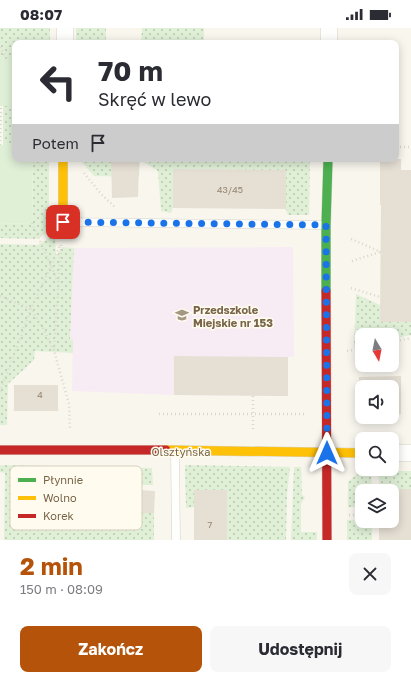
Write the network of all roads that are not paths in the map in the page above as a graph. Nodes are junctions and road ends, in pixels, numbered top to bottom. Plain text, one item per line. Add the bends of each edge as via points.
1 (65, 28) edge
2 (329, 28) edge
3 (65, 40) edge
4 (329, 40) edge
5 (63, 162) edge
6 (328, 162) edge
7 (63, 222) joint
8 (326, 225) junction
9 (0, 450) edge
10 (175, 450) junction
11 (327, 453) junction
12 (355, 453) edge
13 (399, 453) edge
14 (411, 453) edge
15 (176, 540) edge
16 (327, 540) edge

1 - 3 street
2 - 4 street
5 - 7 street
6 - 8 street
7 - 8 lane
8 - 11 street
9 - 10 street, Olsztyńska
10 - 11 street, Olsztyńska
10 - 15 lane
11 - 12 street, Olsztyńska
11 - 16 street
13 - 14 street

